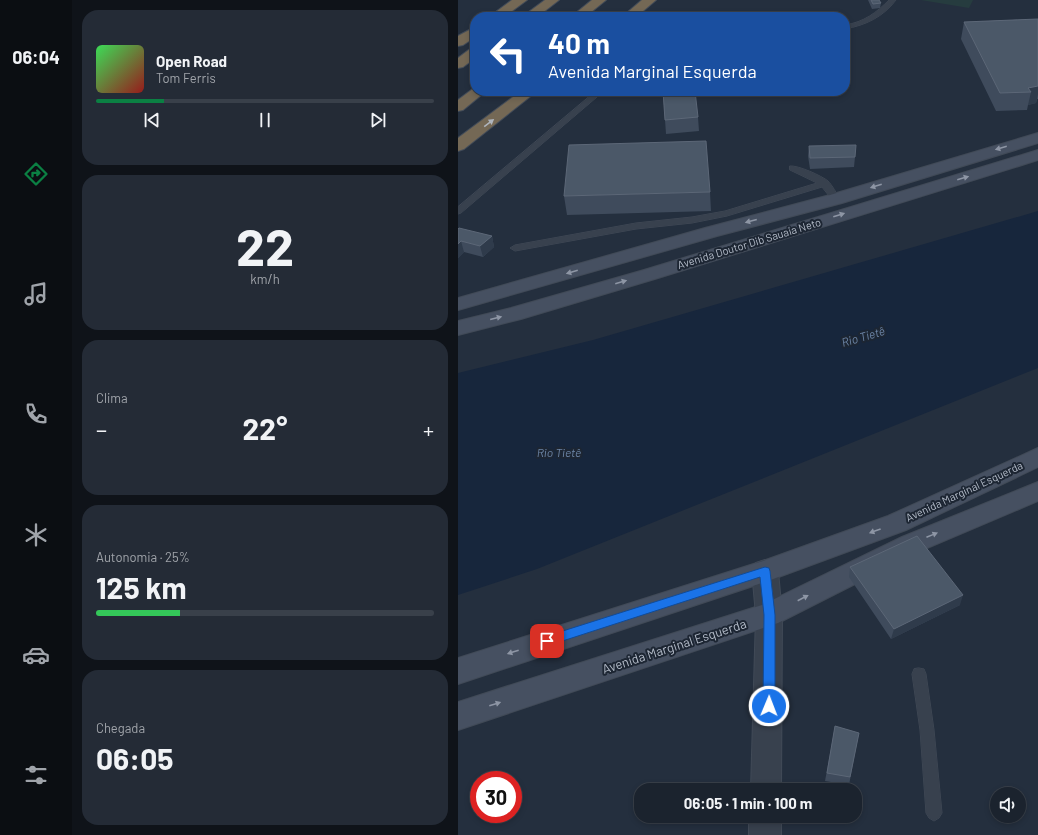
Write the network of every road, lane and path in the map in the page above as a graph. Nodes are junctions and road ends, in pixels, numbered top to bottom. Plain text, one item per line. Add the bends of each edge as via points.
1 (521, 0) edge
2 (553, 0) edge
3 (600, 0) edge
4 (650, 0) edge
5 (893, 0) edge
6 (503, 12) edge
7 (535, 12) edge
8 (584, 12) edge
9 (634, 12) edge
10 (850, 26) edge
11 (470, 34) edge
12 (458, 42) edge
13 (470, 56) edge
14 (458, 64) edge
15 (472, 96) edge
16 (523, 96) edge
17 (594, 96) edge
18 (458, 107) edge
19 (1038, 138) edge
20 (458, 146) edge
21 (1038, 155) edge
22 (793, 168) dead end
23 (825, 184) junction
24 (836, 199) junction
25 (458, 211) edge
26 (515, 248) dead end
27 (458, 304) edge
28 (458, 328) edge
29 (1038, 457) edge
30 (1038, 491) edge
31 (765, 571) junction
32 (769, 615) junction
33 (458, 671) edge
34 (919, 674) dead end
35 (458, 716) edge
36 (766, 783) edge
37 (934, 813) dead end
38 (765, 823) edge
39 (765, 835) edge

1 - 6 highway
2 - 7 highway
3 - 8 highway
4 - 9 highway
5 - 10 lane via 869,21
11 - 12 highway
13 - 14 highway
15 - 18 highway
20 -> 16 highway
17 - 25 lane
19 -> 24 main road, Avenida Doutor Dib Sauaia Neto
28 -> 21 main road, Avenida Doutor Dib Sauaia Neto via 651,274
22 - 23 lane via 816,177
23 - 24 lane
23 - 26 lane via 727,213
24 -> 27 main road, Avenida Doutor Dib Sauaia Neto
29 -> 31 main road, Avenida Marginal Esquerda via 897,523
32 -> 30 main road, Avenida Marginal Esquerda via 911,544
31 - 32 street
31 -> 33 main road, Avenida Marginal Esquerda
35 -> 32 main road, Avenida Marginal Esquerda
32 - 36 street
34 - 37 lane
38 - 39 street

